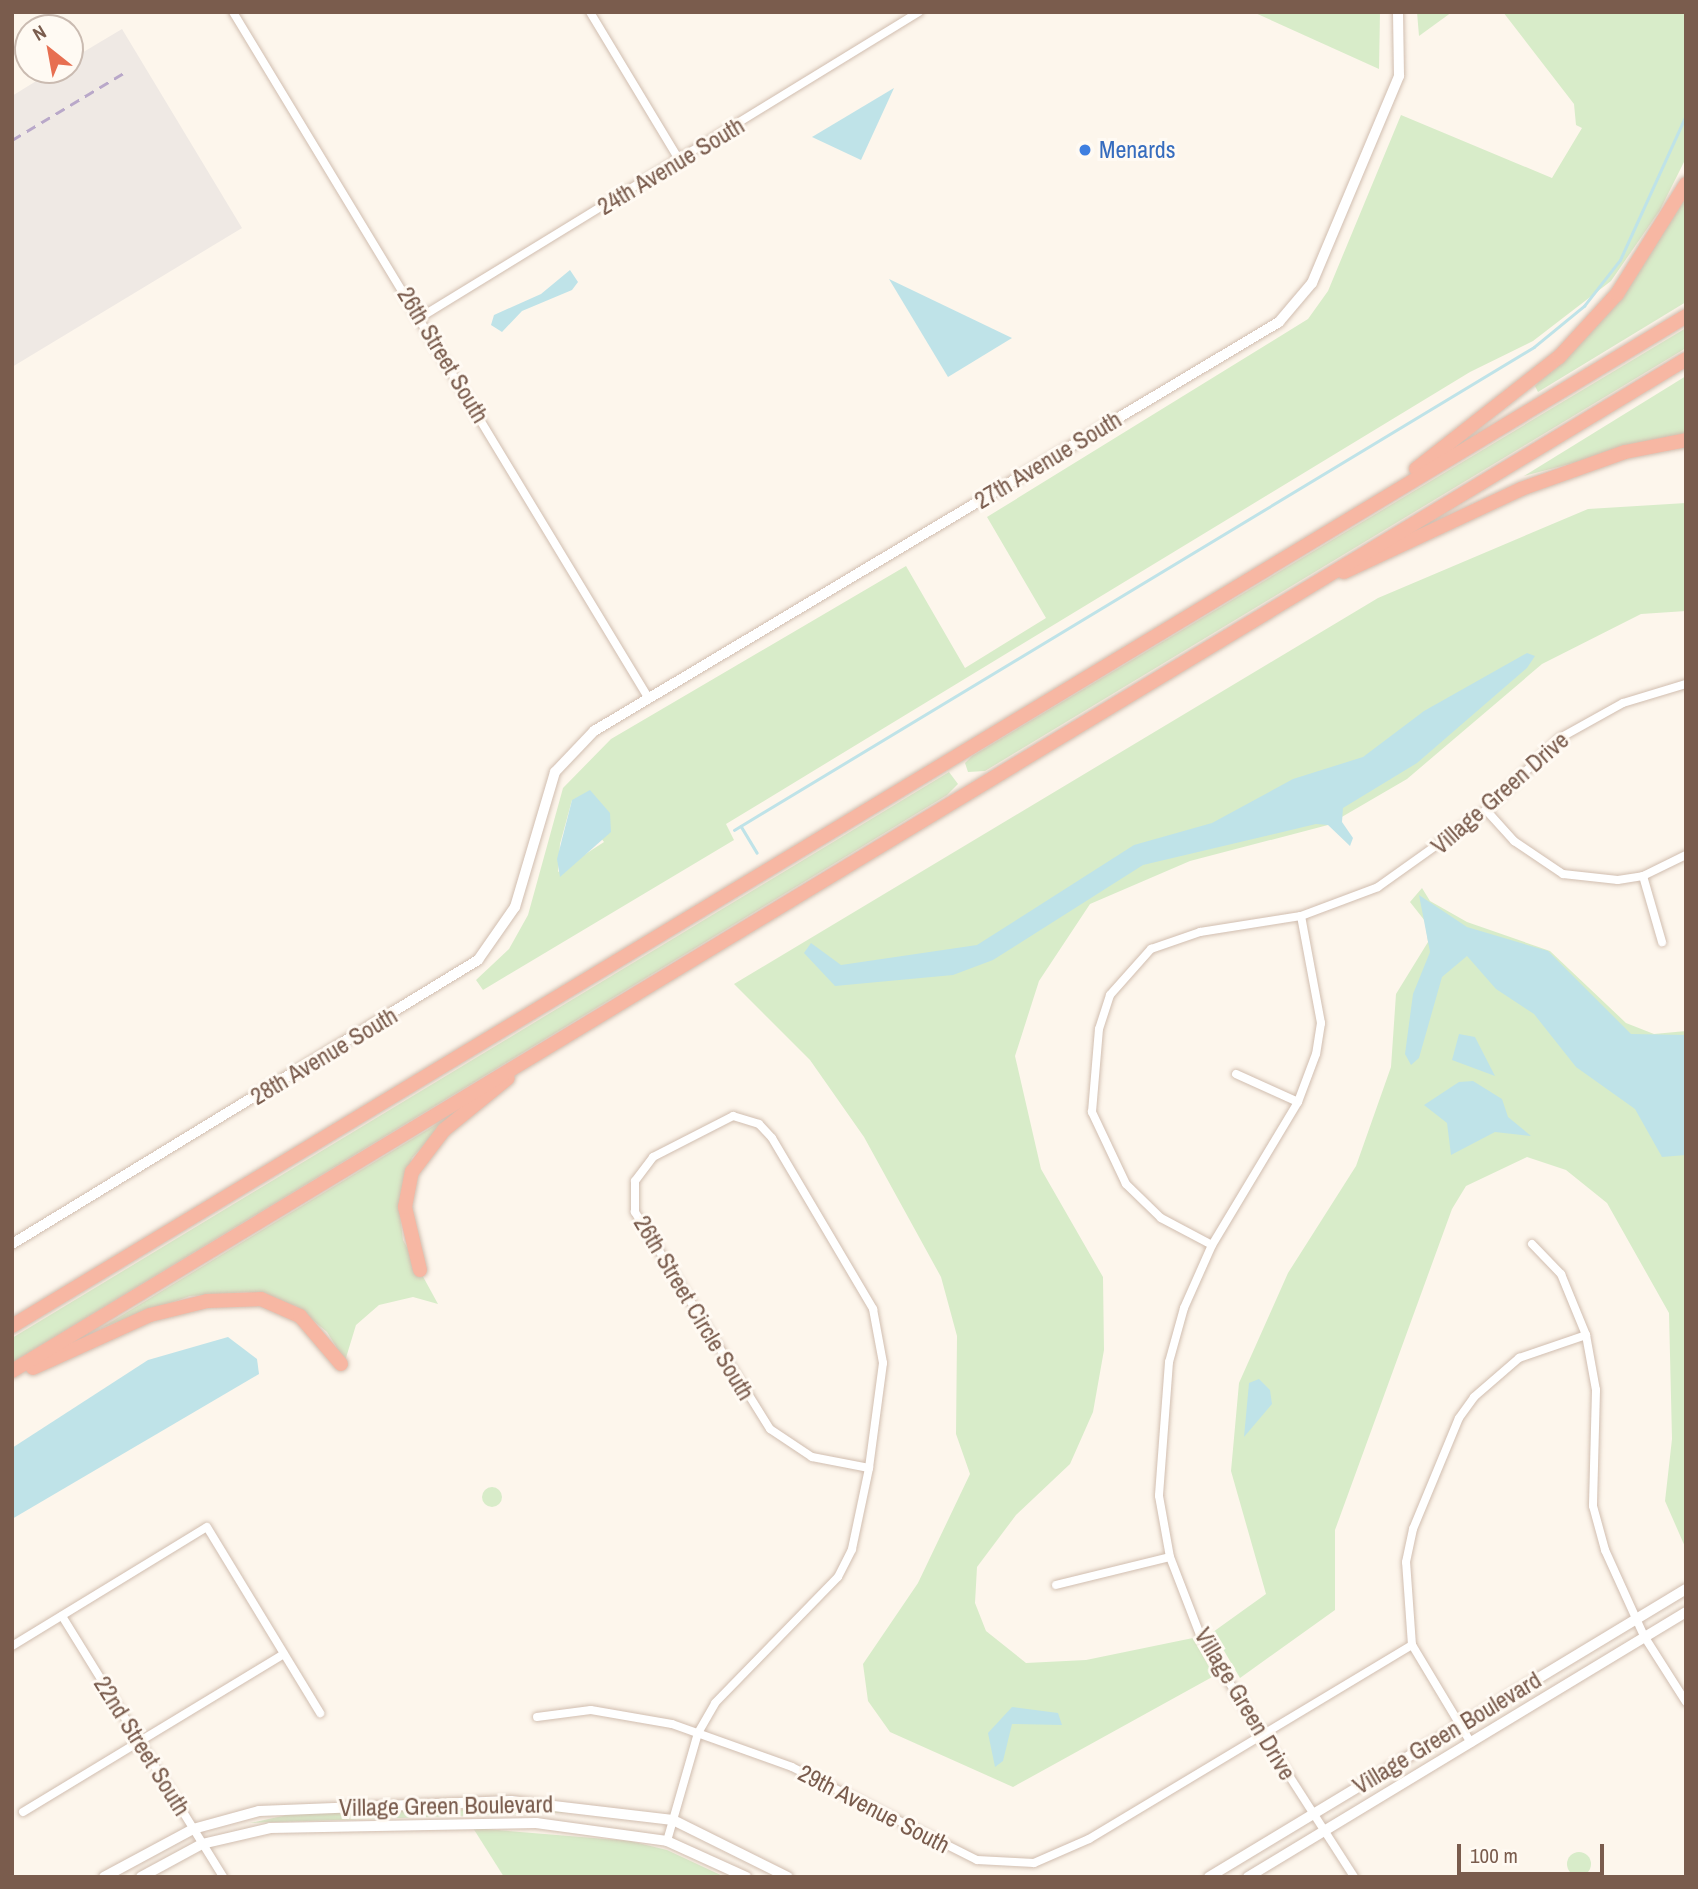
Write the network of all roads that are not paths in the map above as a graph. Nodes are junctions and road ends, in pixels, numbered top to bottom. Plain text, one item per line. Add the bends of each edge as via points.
1 (233, 12) edge
2 (590, 12) edge
3 (919, 12) edge
4 (1398, 12) edge
5 (680, 161) junction
6 (1686, 184) edge
7 (1686, 316) edge
8 (421, 317) junction
9 (1686, 359) edge
10 (1686, 440) edge
11 (1331, 530) junction
12 (1319, 580) junction
13 (1686, 684) edge
14 (649, 699) junction
15 (544, 794) joint
16 (1486, 810) junction
17 (1686, 855) edge
18 (1643, 876) junction
19 (1301, 916) junction
20 (1662, 943) dead end
21 (555, 1040) junction
22 (1236, 1074) dead end
23 (1298, 1102) junction
24 (12, 1244) edge
25 (1532, 1244) dead end
26 (1212, 1245) junction
27 (421, 1270) dead end
28 (12, 1326) edge
29 (1586, 1335) junction
30 (341, 1364) dead end
31 (12, 1371) edge
32 (12, 1377) edge
33 (869, 1468) junction
34 (1170, 1557) junction
35 (1056, 1585) dead end
36 (1686, 1589) edge
37 (1686, 1612) edge
38 (62, 1616) junction
39 (1636, 1620) junction
40 (1644, 1636) junction
41 (1412, 1645) junction
42 (12, 1646) edge
43 (284, 1654) junction
44 (1686, 1702) edge
45 (320, 1713) dead end
46 (537, 1717) dead end
47 (1459, 1724) junction
48 (698, 1733) junction
49 (1260, 1735) junction
50 (140, 1742) junction
51 (1471, 1743) junction
52 (23, 1812) dead end
53 (1312, 1815) junction
54 (673, 1820) junction
55 (193, 1829) junction
56 (1323, 1832) junction
57 (667, 1841) junction
58 (202, 1843) junction
59 (104, 1877) edge
60 (141, 1877) edge
61 (223, 1877) edge
62 (746, 1877) edge
63 (788, 1877) edge
64 (1209, 1877) edge
65 (1248, 1877) edge
66 (1354, 1877) edge

1 - 8 street, 26th Street South
2 - 5 street
3 - 5 street, 24th Avenue South
4 - 14 street, 27th Avenue South via 1399,76 1298,304
5 - 8 street, 24th Avenue South
6 - 11 highway via 1617,294 1559,358 1499,410
7 - 11 highway
8 - 14 street, 26th Street South
9 - 12 highway
10 - 12 highway via 1625,452 1521,489 1383,559
11 - 28 highway
12 - 21 highway
13 - 16 street, Village Green Drive via 1587,721 1535,760
14 - 15 street, 27th Avenue South via 569,753
15 - 24 street, 28th Avenue South via 514,907 478,960
16 - 18 street via 1514,841 1563,874 1594,880
16 - 19 street, Village Green Drive via 1378,887
17 - 18 street
18 - 20 street
19 - 23 street, Village Green Drive via 1321,1023
19 - 26 street via 1200,932 1152,949 1110,995 1099,1028 1092,1112 1126,1184 1161,1218
21 - 27 highway via 444,1130 412,1172 405,1207
21 - 31 highway
22 - 23 street
23 - 26 street, Village Green Drive
25 - 29 street via 1561,1274
26 - 34 street, Village Green Drive via 1184,1308 1169,1362 1160,1496
29 - 39 street via 1596,1390 1593,1506
29 - 41 street via 1518,1358 1459,1418 1406,1562
30 - 32 highway via 300,1316 261,1299 207,1301 150,1315
33 - 33 street, 26th Street Circle South via 812,1457 770,1429 635,1212 632,1195 642,1169 715,1120 748,1118 772,1138 866,1292 883,1363
33 - 48 street, 26th Street Circle South via 852,1549 838,1577 805,1618 732,1681
34 - 35 street
34 - 49 street, Village Green Drive via 1202,1640
36 - 39 street, Village Green Boulevard
37 - 40 street, Village Green Boulevard
38 - 42 street
38 - 43 street via 207,1527
38 - 50 street, 22nd Street South
39 - 40 street
39 - 47 street, Village Green Boulevard
40 - 44 street
40 - 51 street, Village Green Boulevard
41 - 47 street
41 - 49 street, 29th Avenue South
43 - 45 street
43 - 50 street
46 - 48 street, 29th Avenue South via 591,1710
47 - 51 street
47 - 53 street, Village Green Boulevard
48 - 49 street, 29th Avenue South via 792,1768 945,1847 1004,1864 1062,1854
48 - 54 street, 26th Street Circle South
49 - 53 street, Village Green Drive
50 - 52 street
50 - 55 street, 22nd Street South
51 - 56 street, Village Green Boulevard
53 - 56 street, Village Green Drive
53 - 64 street, Village Green Boulevard
54 - 55 street, Village Green Boulevard via 511,1801 287,1808
54 - 57 street, 26th Street Circle South
54 - 63 street, Village Green Boulevard
55 - 58 street, 22nd Street South
55 - 59 street, Village Green Boulevard
56 - 65 street, Village Green Boulevard
56 - 66 street, Village Green Drive
57 - 58 street, Village Green Boulevard via 591,1826 536,1823 270,1828
57 - 62 street, Village Green Boulevard
58 - 60 street, Village Green Boulevard
58 - 61 street, 22nd Street South

